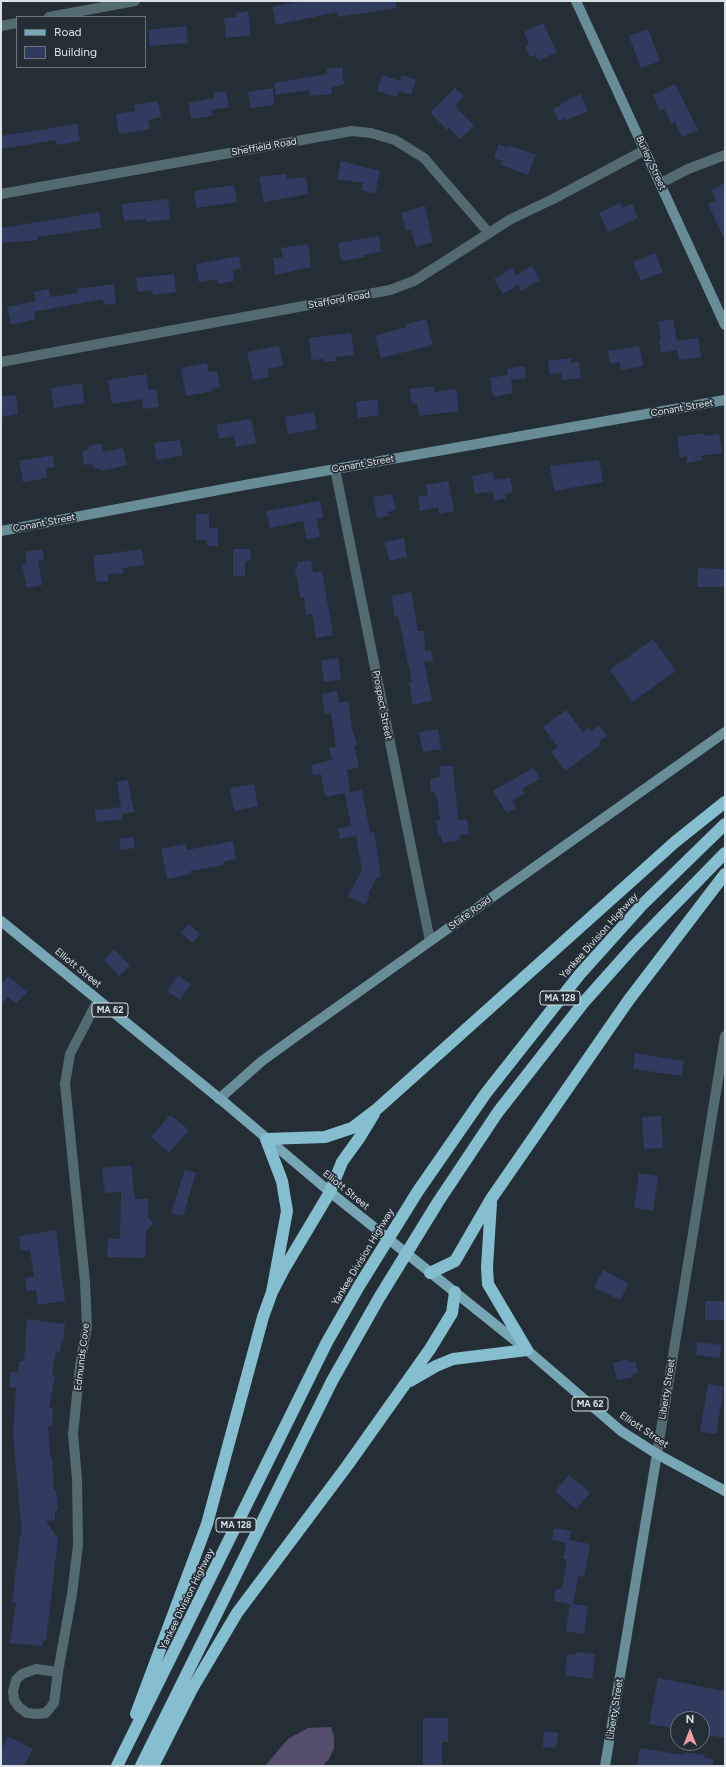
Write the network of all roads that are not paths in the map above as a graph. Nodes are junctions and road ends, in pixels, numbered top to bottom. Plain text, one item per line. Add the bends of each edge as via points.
1 (135, 1) edge
2 (576, 1) edge
3 (54, 16) edge
4 (16, 23) edge
5 (1, 26) edge
6 (645, 150) junction
7 (725, 155) edge
8 (661, 183) junction
9 (1, 194) edge
10 (489, 233) junction
11 (725, 325) edge
12 (1, 362) edge
13 (725, 400) edge
14 (335, 469) junction
15 (1, 531) edge
16 (725, 732) edge
17 (725, 802) edge
18 (725, 824) edge
19 (725, 853) edge
20 (725, 874) edge
21 (1, 921) edge
22 (430, 941) junction
23 (98, 1000) junction
24 (725, 1036) edge
25 (219, 1099) junction
26 (377, 1109) junction
27 (266, 1139) junction
28 (330, 1192) junction
29 (491, 1199) junction
30 (430, 1273) junction
31 (272, 1292) junction
32 (455, 1292) junction
33 (527, 1350) junction
34 (407, 1382) junction
35 (657, 1454) junction
36 (725, 1491) edge
37 (58, 1672) junction
38 (117, 1766) edge
39 (141, 1766) edge
40 (153, 1766) edge
41 (605, 1766) edge

1 - 3 street
2 - 6 main road, Burley Street
4 - 5 street
6 - 8 main road, Burley Street
6 - 10 street, Stafford Road via 511,219
7 - 8 street via 688,169
8 - 11 main road, Burley Street
9 - 10 street, Sheffield Road via 352,131 395,140 424,158
10 - 12 street, Stafford Road via 414,281 390,290
13 - 14 main road, Conant Street
14 - 15 main road, Conant Street
14 - 22 street, Prospect Street
16 - 22 main road, State Road
17 - 26 highway via 674,842
18 - 38 highway, Yankee Division Highway / MA 128 via 642,905 580,974 486,1093 418,1191 359,1286 311,1374
19 - 39 highway, MA 128 via 633,947 584,1002 498,1112 438,1202 332,1380
20 - 29 highway via 628,1001
21 - 23 main road, Elliott Street / MA 62
22 - 25 main road, State Road via 262,1061
23 - 25 main road, Elliott Street / MA 62
23 - 37 street, Edmunds Cove via 70,1054 64,1084 85,1282 87,1326 73,1434 78,1545
24 - 35 street, Liberty Street
25 - 27 main road, Elliott Street / MA 62
26 - 27 highway via 352,1128 332,1136
26 - 28 highway via 342,1162
27 - 28 main road, Elliott Street / MA 62
27 - 31 highway via 282,1181 287,1211
28 - 30 main road, Elliott Street / MA 62
28 - 31 highway
29 - 30 highway via 455,1261
29 - 33 highway via 488,1284
30 - 32 main road, Elliott Street / MA 62
31 - 38 highway via 207,1524
32 - 33 main road, Elliott Street / MA 62
32 - 34 highway via 452,1313
33 - 34 highway via 454,1359
33 - 35 main road, Elliott Street / MA 62 via 621,1431
34 - 40 highway via 237,1612 192,1689
35 - 36 main road, Elliott Street / MA 62
35 - 41 main road, Liberty Street
37 - 37 street, Edmunds Cove via 36,1669 22,1674 16,1680 13,1691 14,1700 19,1707 27,1713 46,1713 54,1703

